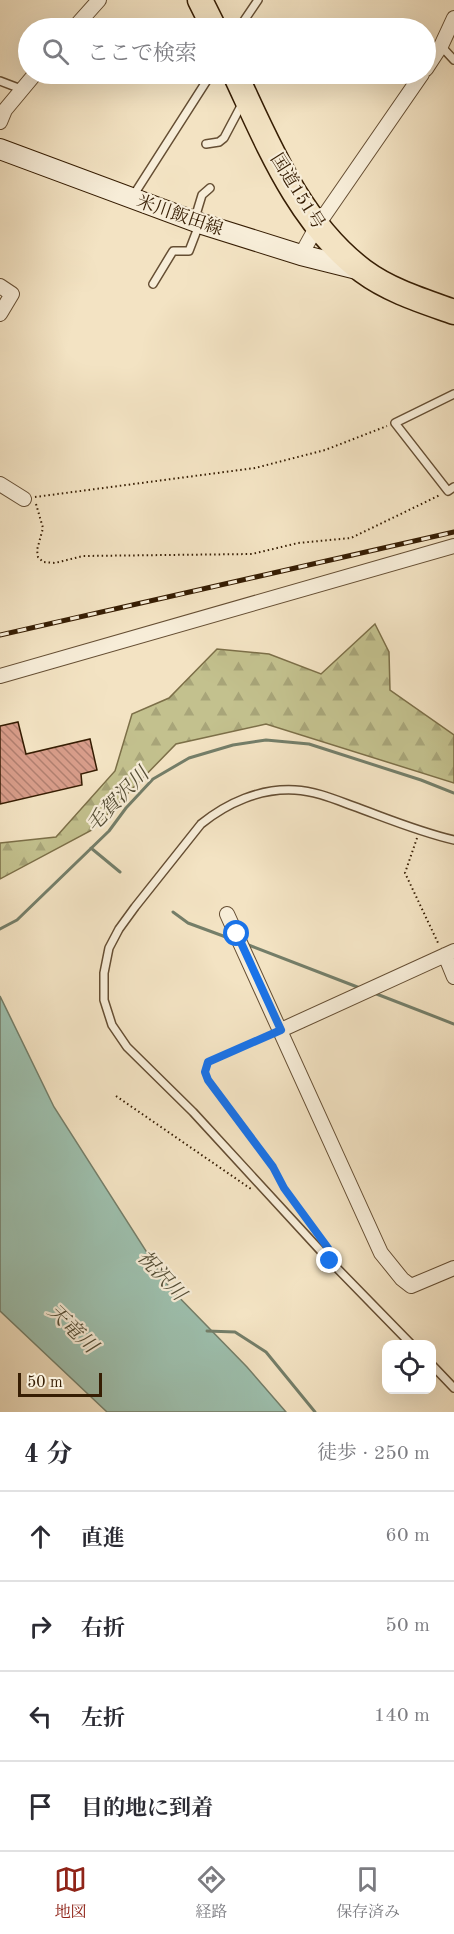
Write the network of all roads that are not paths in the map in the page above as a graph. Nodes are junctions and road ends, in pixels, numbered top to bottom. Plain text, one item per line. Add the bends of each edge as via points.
1 (99, 0) edge
2 (200, 0) edge
3 (258, 0) edge
4 (83, 18) edge
5 (209, 18) edge
6 (246, 18) edge
7 (454, 18) edge
8 (441, 46) junction
9 (436, 54) edge
10 (454, 60) edge
11 (0, 81) edge
12 (26, 84) edge
13 (205, 84) edge
14 (240, 84) edge
15 (415, 84) edge
16 (21, 89) junction
17 (246, 96) junction
18 (5, 104) edge
19 (0, 122) edge
20 (206, 144) dead end
21 (0, 149) edge
22 (210, 188) dead end
23 (132, 198) junction
24 (197, 222) junction
25 (317, 226) junction
26 (301, 255) junction
27 (364, 271) junction
28 (153, 284) dead end
29 (0, 286) edge
30 (391, 288) junction
31 (454, 299) edge
32 (454, 312) edge
33 (0, 314) edge
34 (454, 394) edge
35 (0, 484) edge
36 (451, 489) edge
37 (30, 498) road end
38 (454, 546) edge
39 (0, 676) edge
40 (454, 840) edge
41 (227, 914) dead end
42 (449, 953) edge
43 (454, 977) edge
44 (281, 1030) junction
45 (454, 1268) edge
46 (407, 1340) edge
47 (436, 1369) edge
48 (454, 1388) edge

1 - 4 street
2 - 5 highway
3 - 6 lane
7 - 8 street
8 - 9 street
8 - 10 lane
11 - 16 lane
12 - 16 street
13 - 23 lane
14 - 17 highway, 国道151号
15 - 25 street
16 - 18 street
17 - 20 lane via 224,138
17 - 25 highway, 国道151号 via 288,182
18 - 19 street
21 - 23 main road, 米川飯田線
22 - 24 lane via 202,195
23 - 24 main road, 米川飯田線
24 - 26 main road, 米川飯田線
24 - 28 lane via 189,251 173,251
25 - 26 street
25 - 27 highway, 国道151号
26 - 27 main road, 米川飯田線
27 - 30 highway, 国道151号
29 - 33 street via 12,294
30 - 31 street via 408,283
30 - 32 highway, 国道151号
34 - 36 lane via 395,423
35 - 37 street
38 - 39 street
40 - 46 lane via 322,794 294,790 242,798 201,824 135,907 110,948 104,974 104,1000 112,1025 127,1047
41 - 44 street
42 - 43 street
42 - 44 street
44 - 45 street via 381,1253 411,1286
47 - 48 lane

